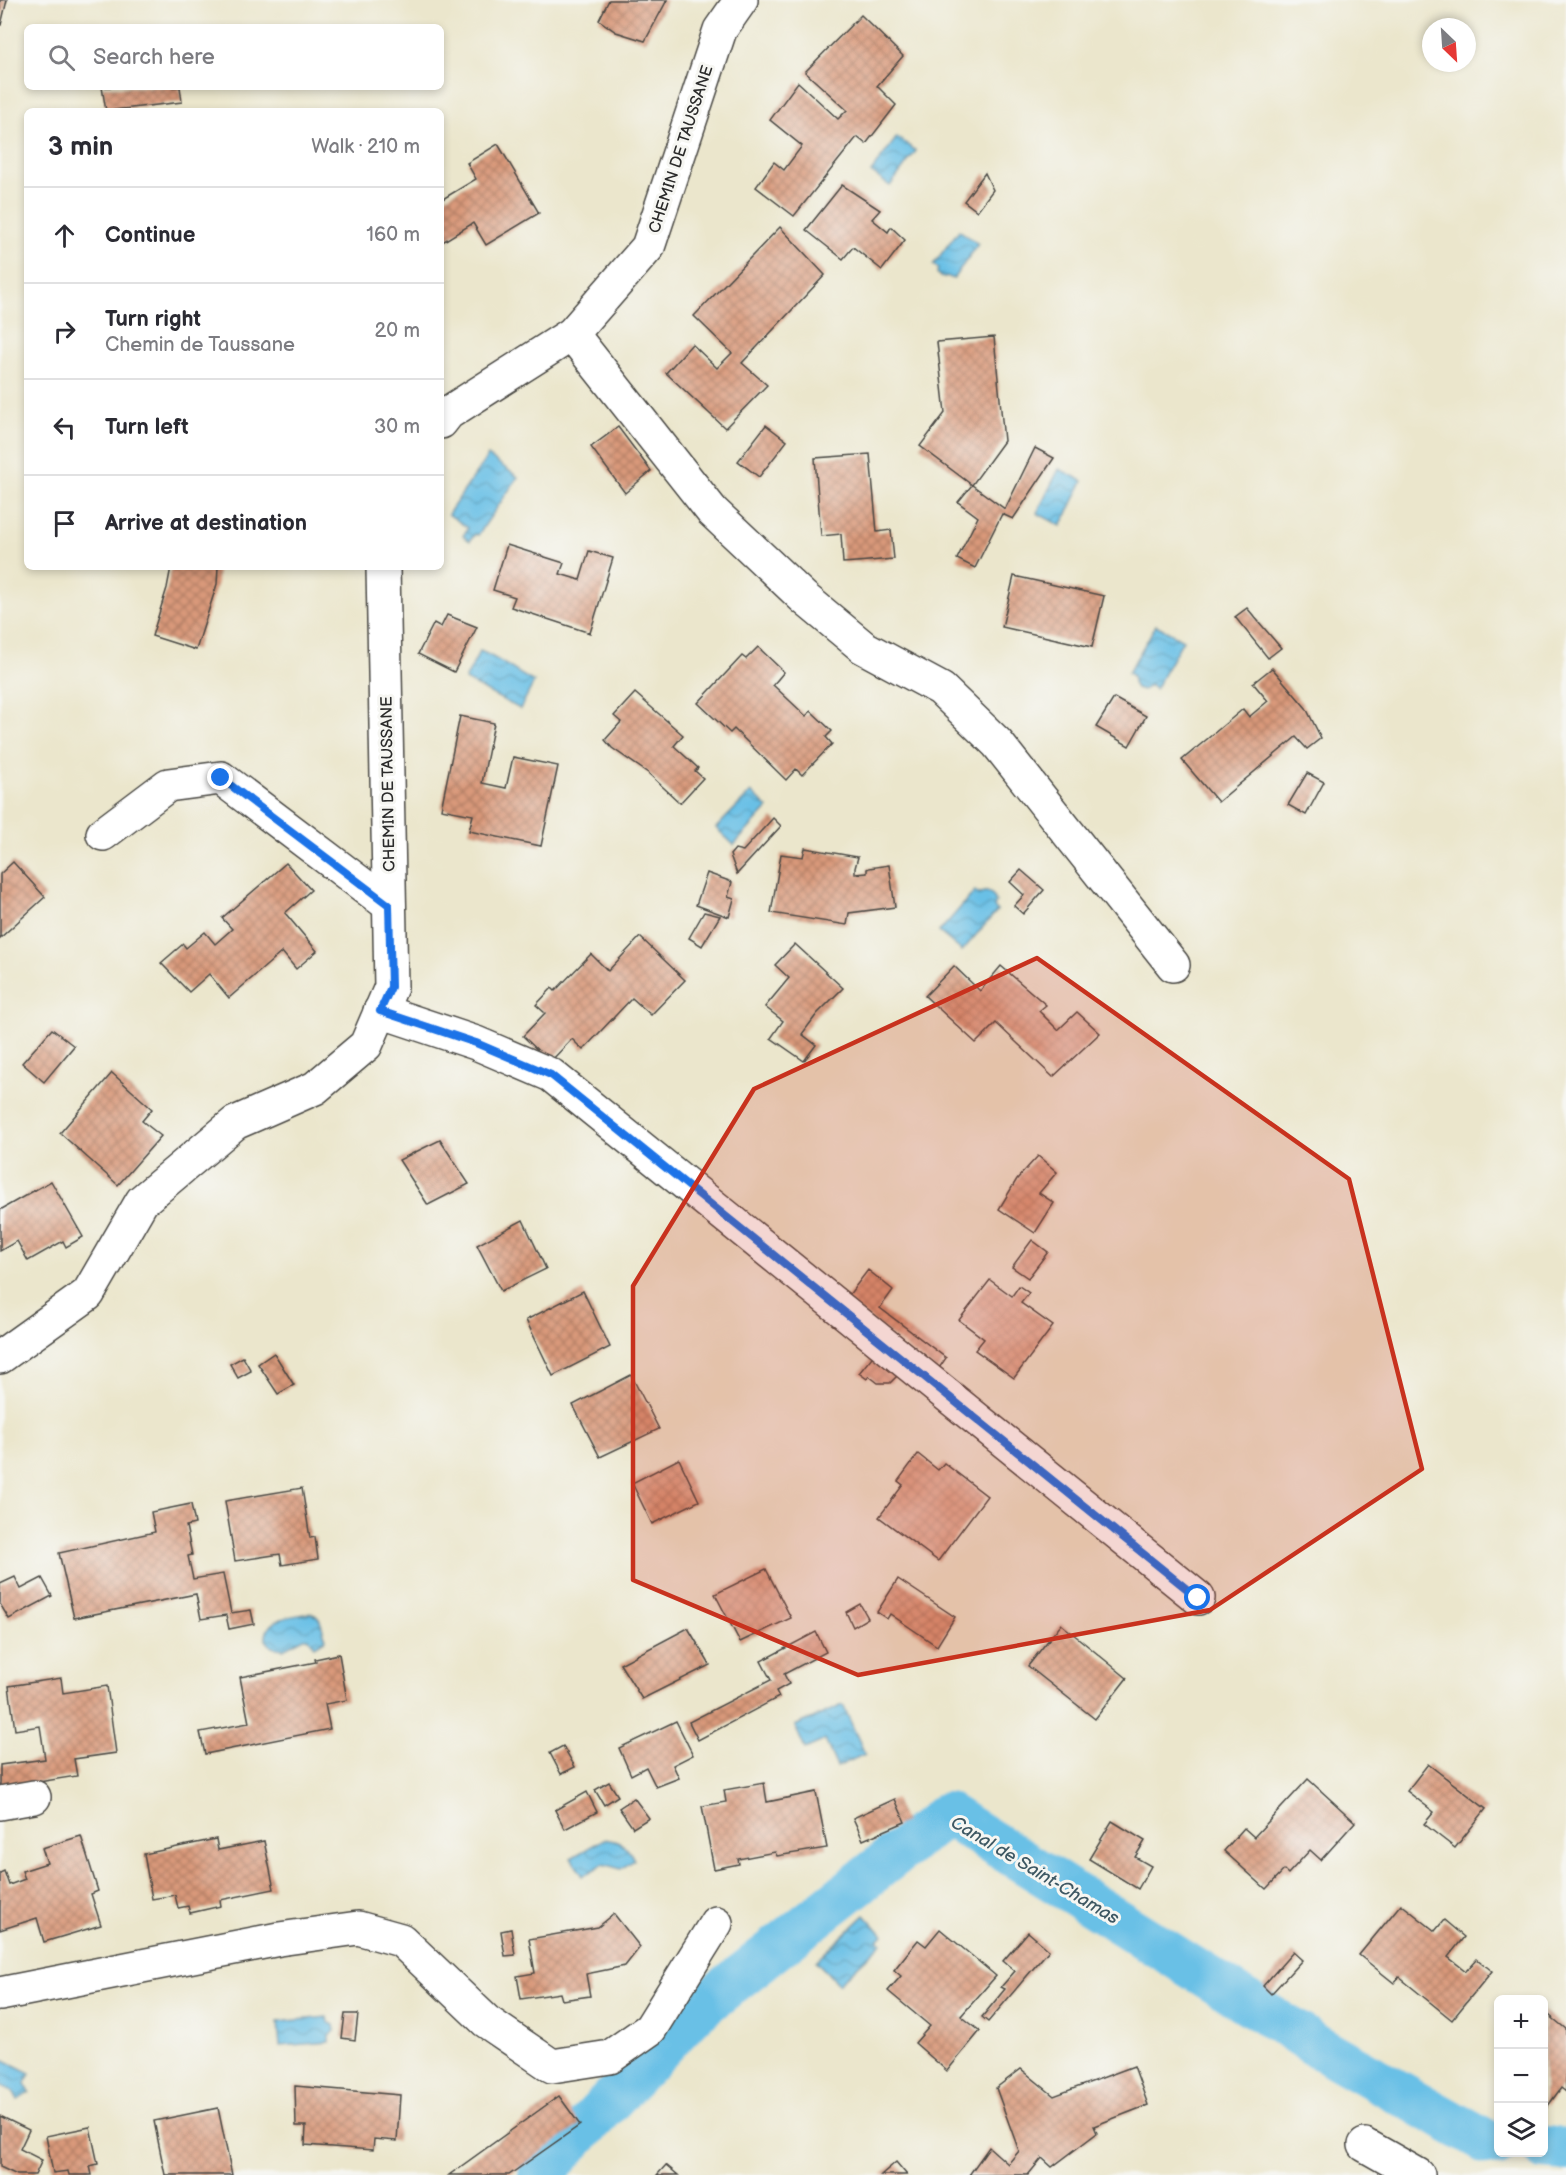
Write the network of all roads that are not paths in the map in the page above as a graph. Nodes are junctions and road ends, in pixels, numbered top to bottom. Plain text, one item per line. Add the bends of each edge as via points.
1 (741, 0) edge
2 (572, 334) junction
3 (444, 418) edge
4 (383, 570) edge
5 (103, 834) dead end
6 (389, 905) junction
7 (1173, 965) dead end
8 (380, 1011) junction
9 (0, 1357) edge
10 (1198, 1598) dead end
11 (34, 1797) dead end
12 (0, 1803) edge
13 (716, 1923) dead end
14 (0, 1994) edge
15 (1365, 2145) dead end
16 (1418, 2175) edge

1 - 2 street, CHEMIN DE TAUSSANE via 720,30 648,247
2 - 3 street, CHEMIN DE TAUSSANE
2 - 7 street via 712,511 804,598 863,647 941,689 997,743
4 - 6 street, CHEMIN DE TAUSSANE
5 - 6 street via 168,785 221,778
6 - 8 street, CHEMIN DE TAUSSANE via 391,987
8 - 9 street, CHEMIN DE TAUSSANE via 366,1045 315,1088 235,1123 142,1201 88,1294
8 - 10 street via 476,1043 551,1075
11 - 12 street
13 - 14 street via 650,2029 609,2057 552,2066 486,2021 401,1940 358,1928 279,1939
15 - 16 street

